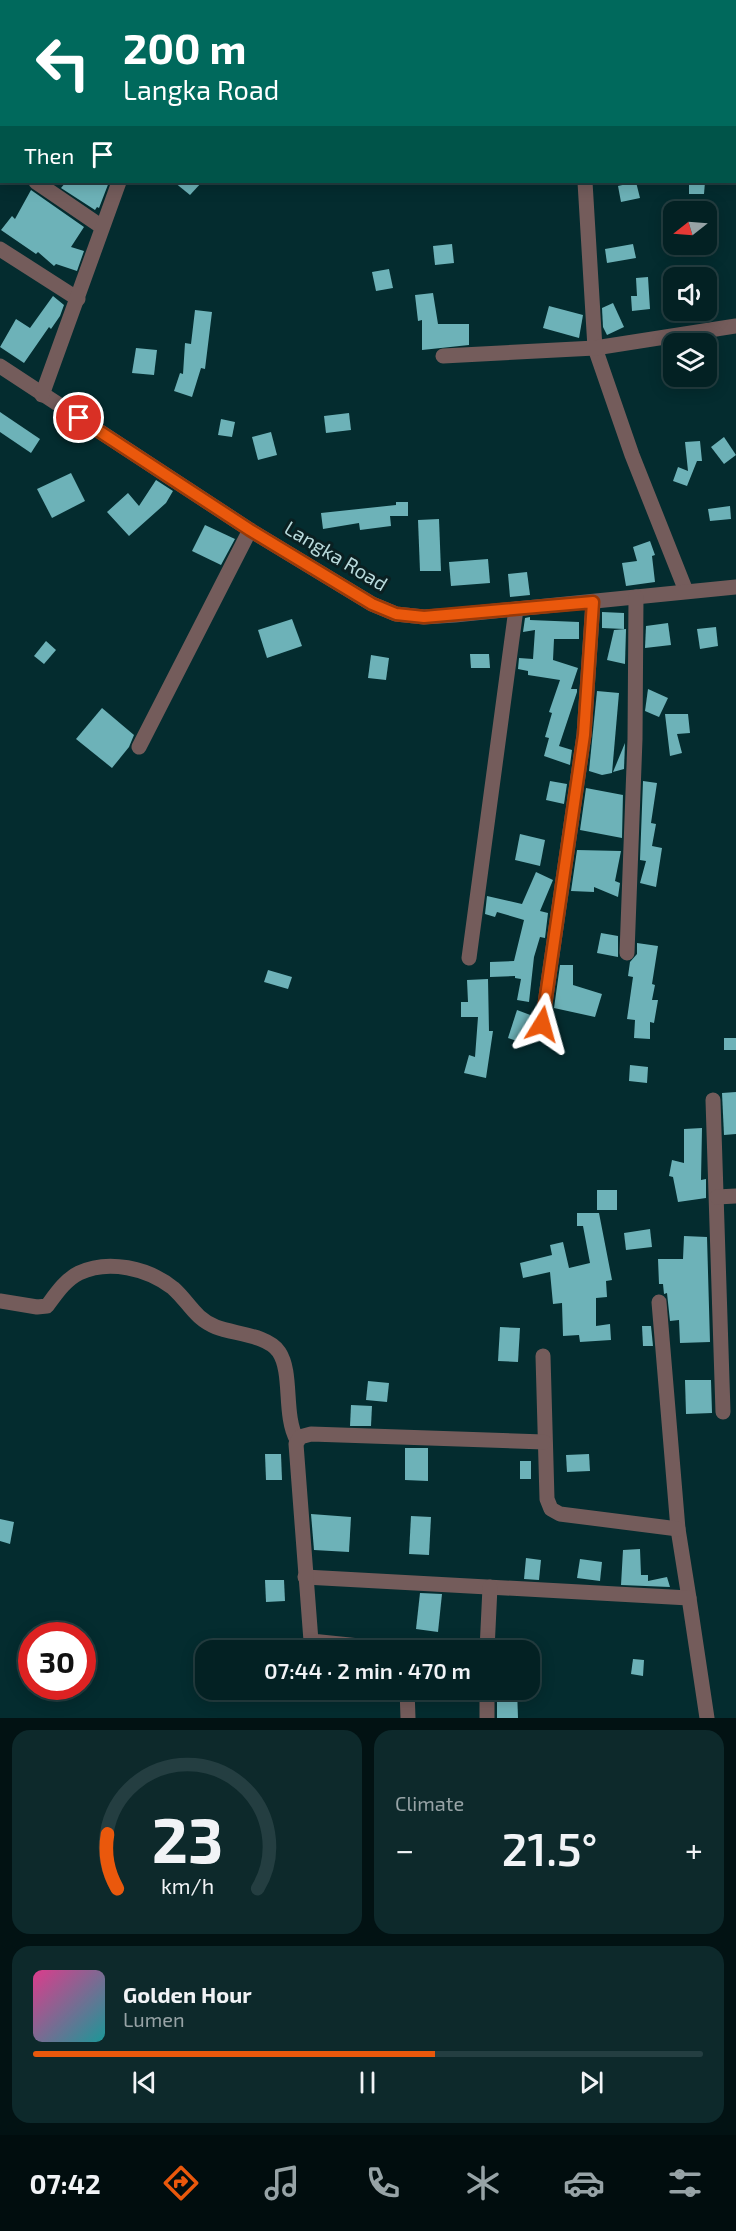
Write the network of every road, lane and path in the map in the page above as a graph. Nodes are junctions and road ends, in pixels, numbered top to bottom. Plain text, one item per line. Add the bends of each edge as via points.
1 (37, 183) edge
2 (119, 183) edge
3 (585, 183) edge
4 (102, 227) junction
5 (0, 249) edge
6 (78, 298) junction
7 (736, 326) edge
8 (595, 348) junction
9 (443, 356) dead end
10 (0, 366) edge
11 (42, 395) junction
12 (250, 530) junction
13 (736, 587) edge
14 (686, 591) junction
15 (636, 597) junction
16 (593, 602) junction
17 (516, 609) junction
18 (139, 747) dead end
19 (627, 953) dead end
20 (469, 958) dead end
21 (542, 1024) dead end
22 (713, 1100) dead end
23 (736, 1196) edge
24 (717, 1197) junction
25 (0, 1301) edge
26 (659, 1302) dead end
27 (543, 1356) dead end
28 (729, 1375) edge
29 (723, 1412) dead end
30 (297, 1440) junction
31 (544, 1442) junction
32 (678, 1529) junction
33 (305, 1577) junction
34 (490, 1587) junction
35 (688, 1598) junction
36 (311, 1640) edge
37 (487, 1640) edge
38 (407, 1700) edge
39 (487, 1700) edge
40 (408, 1718) edge
41 (487, 1718) edge
42 (708, 1718) edge

1 - 4 street
2 - 4 street
3 - 8 street
4 - 6 street
5 - 6 street
6 - 11 street
7 - 8 street
8 - 9 street
8 - 14 street
10 - 11 street, Langka Road
11 - 12 street, Langka Road
12 - 17 street, Langka Road via 372,604 396,614 424,617
12 - 18 street
13 - 14 street, Langka Road
14 - 15 street, Langka Road
15 - 16 street, Langka Road
15 - 19 street
16 - 17 street, Langka Road
16 - 21 street via 584,735
17 - 20 street
22 - 24 street
23 - 24 street
24 - 28 street
25 - 30 street via 47,1306 78,1274 99,1266 124,1267 151,1275 174,1289 193,1314 215,1327 263,1341 279,1351 290,1423
26 - 32 street
27 - 31 street
28 - 29 street
30 - 31 street via 311,1434
30 - 33 street
31 - 32 street via 551,1509 560,1514
32 - 35 street
33 - 34 street
33 - 36 street
34 - 35 street
34 - 37 street
35 - 42 street
38 - 40 street
39 - 41 street

